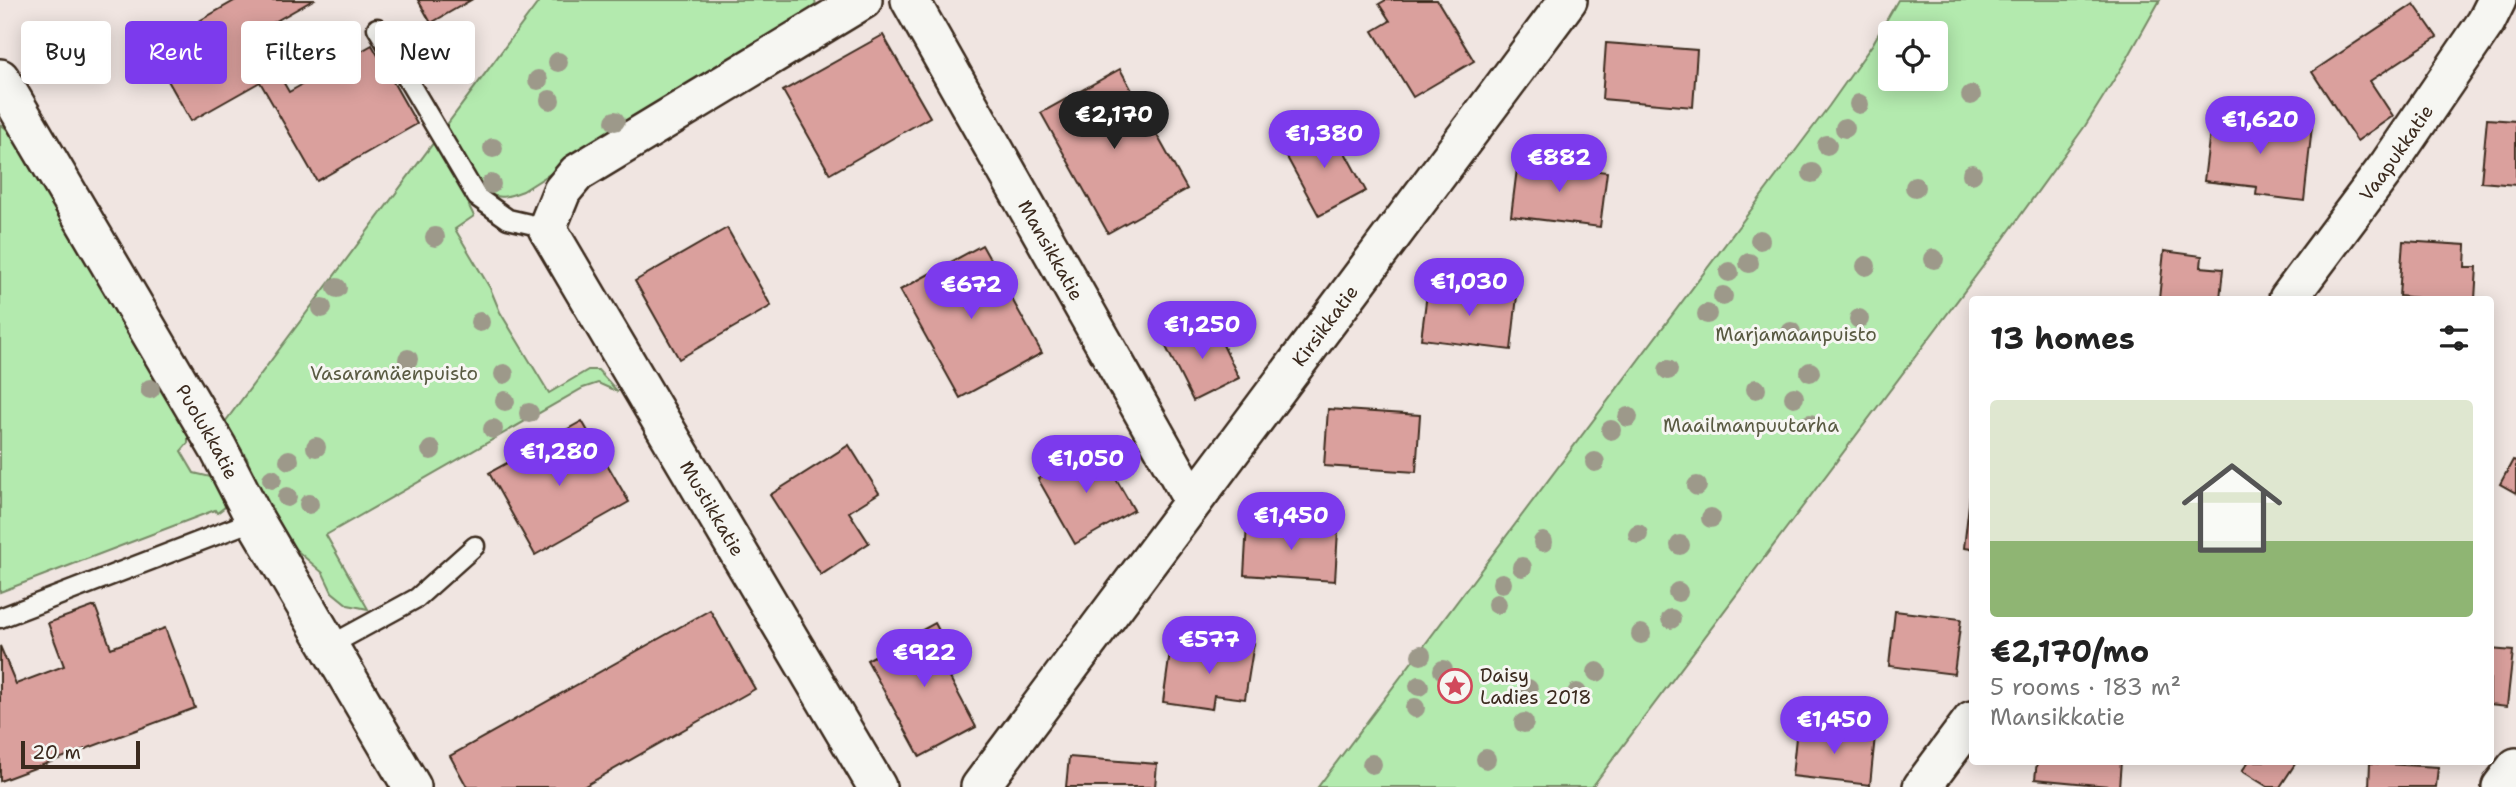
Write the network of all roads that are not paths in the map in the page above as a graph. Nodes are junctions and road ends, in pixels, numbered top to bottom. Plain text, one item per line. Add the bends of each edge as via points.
1 (863, 0) edge
2 (911, 0) edge
3 (1568, 0) edge
4 (2497, 0) edge
5 (0, 78) edge
6 (410, 84) edge
7 (547, 228) junction
8 (2290, 296) edge
9 (1193, 500) junction
10 (255, 520) junction
11 (475, 546) dead end
12 (0, 618) edge
13 (329, 646) junction
14 (1969, 724) edge
15 (2516, 767) edge
16 (412, 787) edge
17 (877, 787) edge
18 (980, 787) edge
19 (1922, 787) edge
20 (2501, 787) edge

1 - 7 street via 577,173 562,191
2 - 9 street, Mansikkatie
3 - 9 street, Kirsikkatie
4 - 8 street, Vaapukkatie via 2389,164
5 - 10 street, Puolukkatie via 218,448
6 - 7 lane via 477,197 508,219
7 - 17 street, Mustikkatie
9 - 18 street, Kirsikkatie
10 - 12 lane
10 - 13 street, Puolukkatie
11 - 13 lane via 417,598
13 - 16 street, Puolukkatie
14 - 19 street
15 - 20 street

